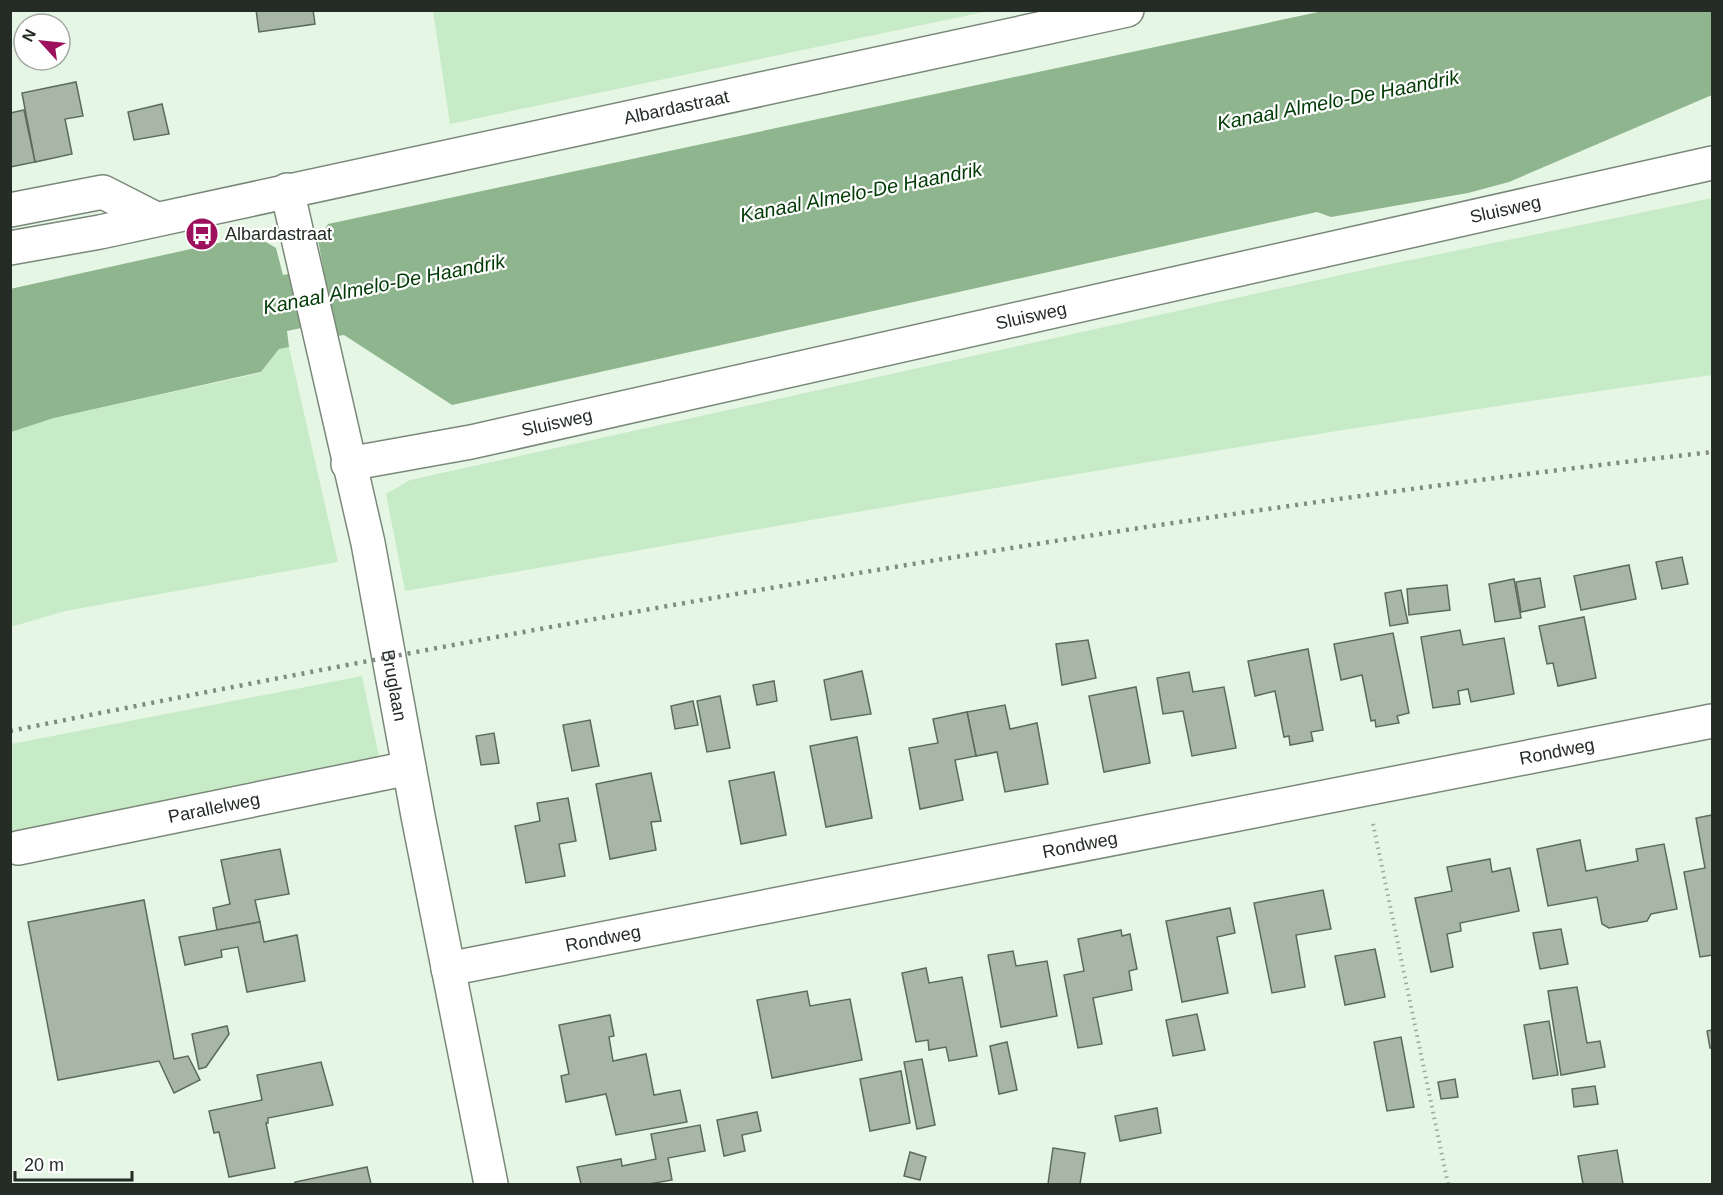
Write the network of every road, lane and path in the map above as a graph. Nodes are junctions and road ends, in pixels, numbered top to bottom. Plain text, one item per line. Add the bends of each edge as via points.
1 (1127, 10) edge
2 (1713, 163) edge
3 (287, 190) junction
4 (10, 210) edge
5 (156, 219) junction
6 (10, 248) edge
7 (348, 464) junction
8 (1713, 721) edge
9 (409, 768) junction
10 (1366, 788) junction
11 (18, 848) dead end
12 (448, 969) junction
13 (491, 1185) edge
14 (1448, 1185) edge

1 - 3 street, Albardastraat
2 - 7 street, Sluisweg via 471,442
3 - 5 street, Albardastraat
3 - 7 street, Bruglaan
4 - 5 street via 103,192
5 - 6 street, Albardastraat
7 - 9 street, Bruglaan via 368,543
8 - 10 street, Rondweg
9 - 11 street, Parallelweg
9 - 12 street, Bruglaan
10 - 12 street, Rondweg
10 - 14 path
12 - 13 street, Bruglaan

